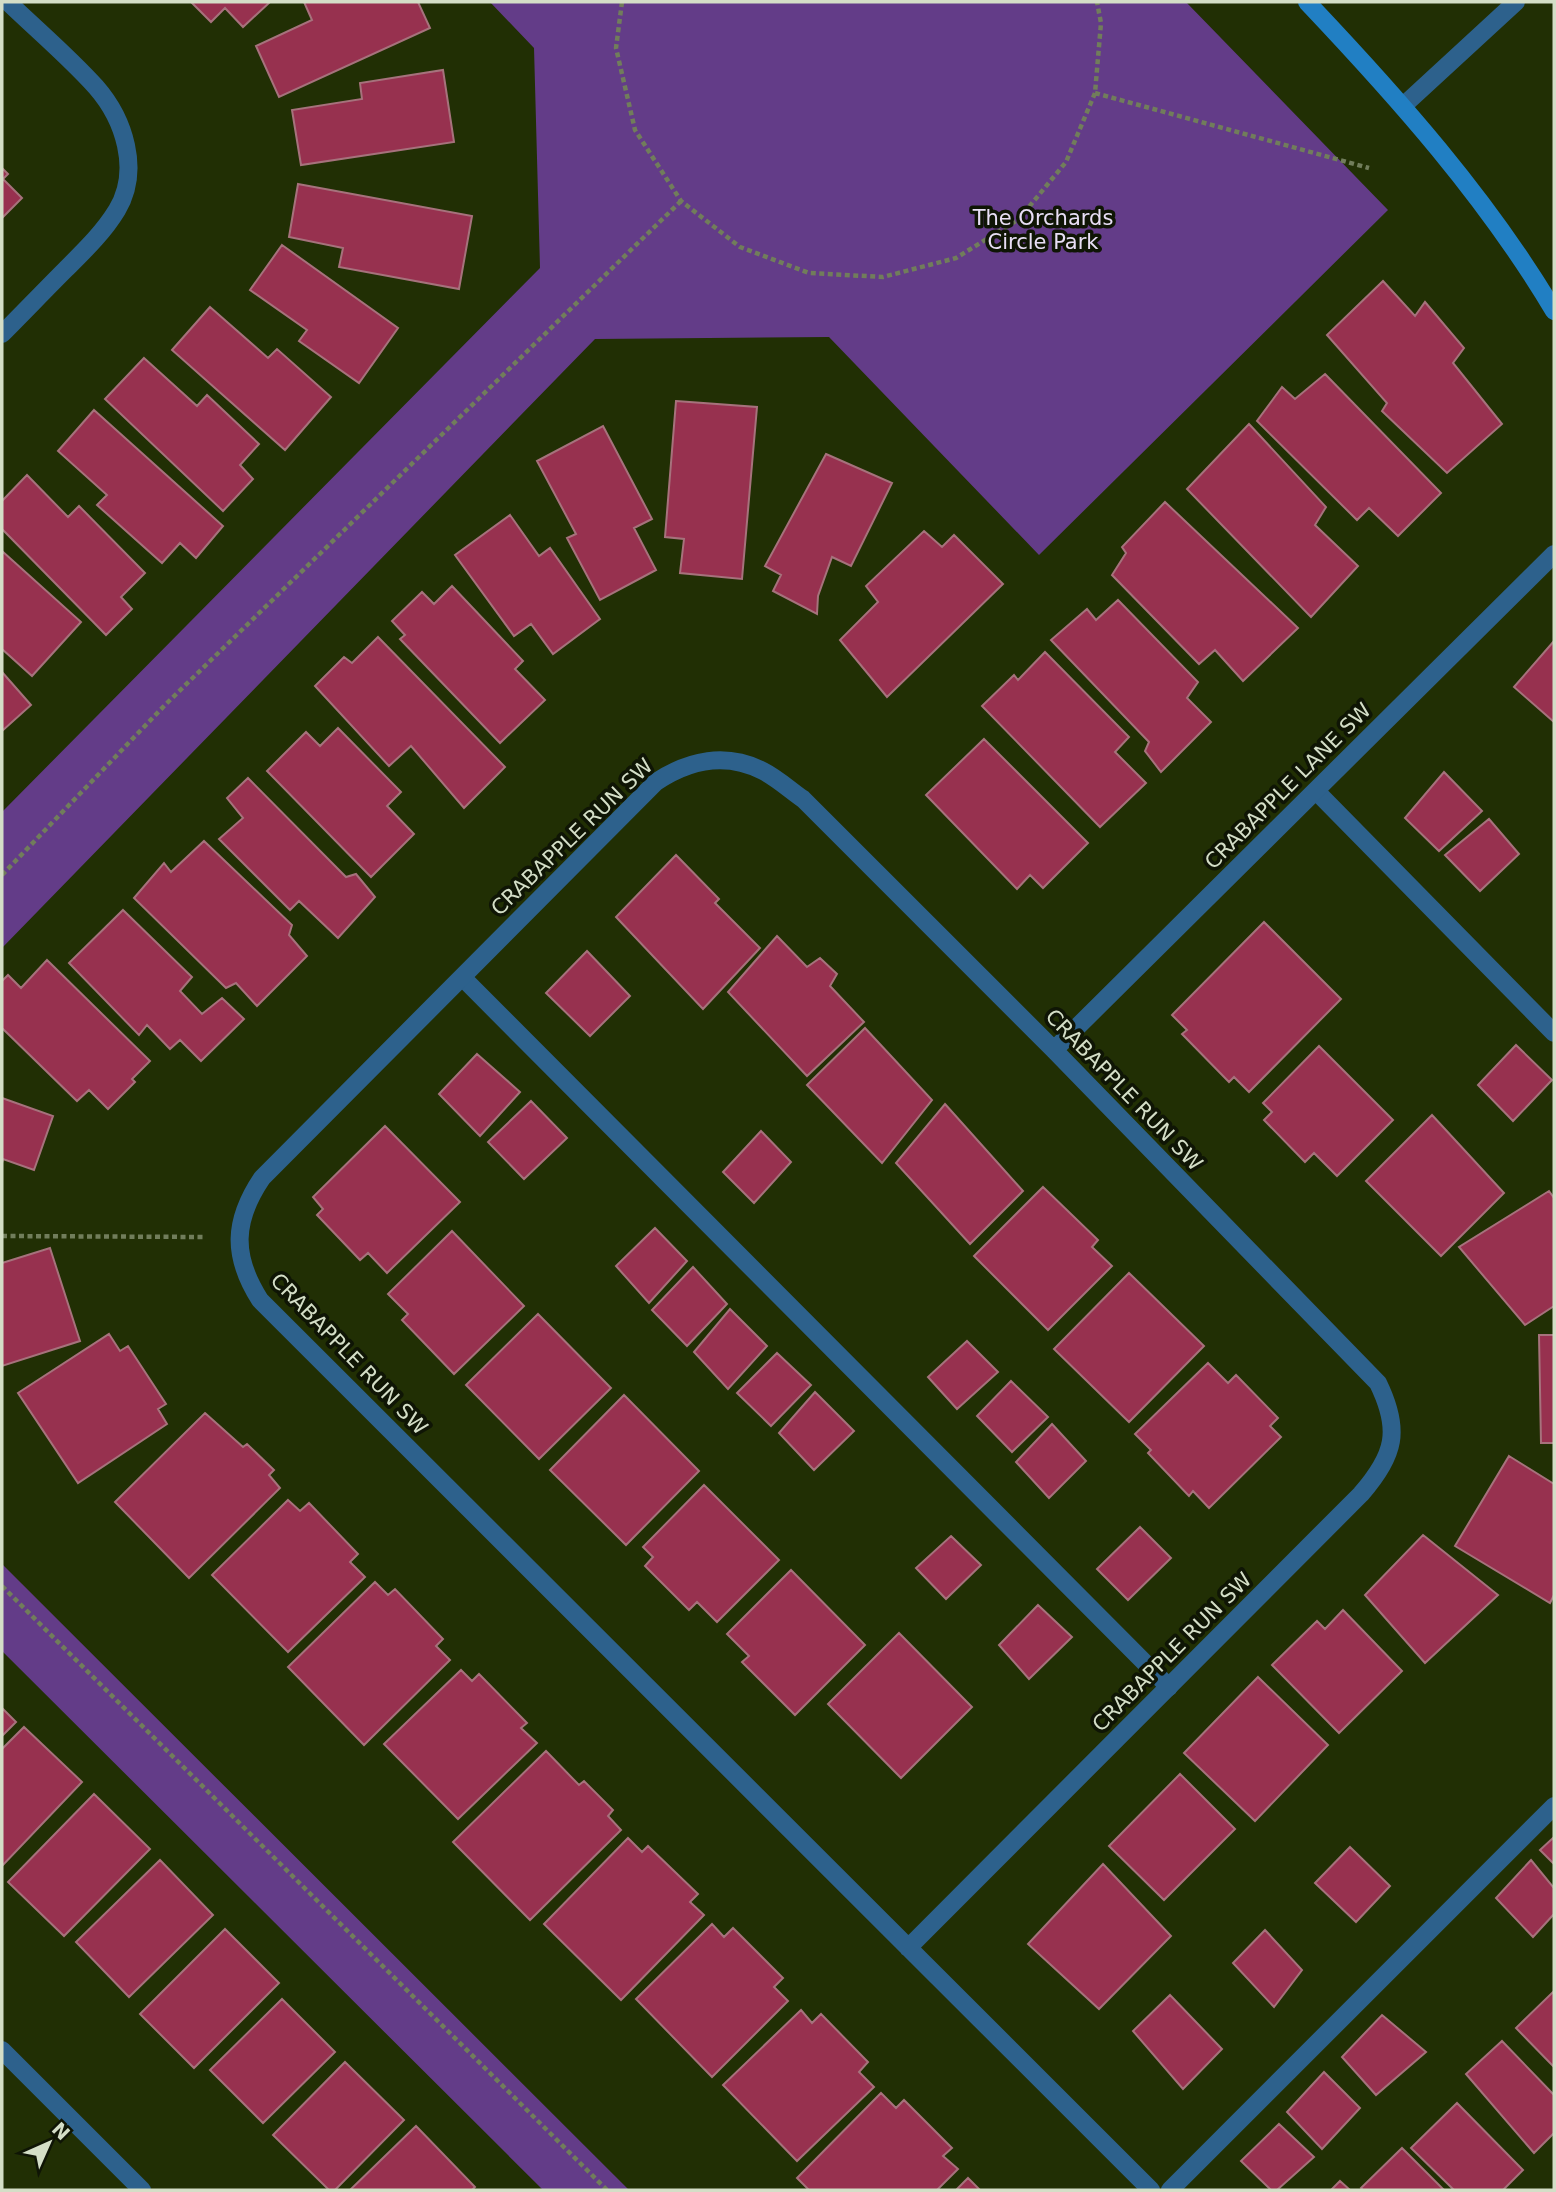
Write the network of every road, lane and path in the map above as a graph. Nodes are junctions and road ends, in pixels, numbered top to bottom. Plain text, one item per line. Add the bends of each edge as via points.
1 (8, 2) edge
2 (622, 2) edge
3 (1097, 2) edge
4 (1307, 2) edge
5 (1516, 2) edge
6 (1095, 93) junction
7 (1402, 106) junction
8 (1369, 168) dead end
9 (681, 201) junction
10 (1554, 311) edge
11 (2, 334) edge
12 (1554, 554) edge
13 (1316, 791) junction
14 (2, 875) edge
15 (463, 978) junction
16 (1554, 1033) edge
17 (1054, 1050) junction
18 (2, 1236) edge
19 (239, 1237) junction
20 (2, 1586) edge
21 (1169, 1687) junction
22 (1554, 1806) edge
23 (908, 1948) junction
24 (2, 2050) edge
25 (142, 2190) edge
26 (607, 2190) edge
27 (1151, 2190) edge
28 (1170, 2190) edge

1 - 11 street via 96,87 115,114 129,165 119,207 102,233
2 - 9 path via 616,48 635,130
3 - 6 path via 1101,23
4 - 7 street
5 - 7 street
6 - 8 path
6 - 9 path via 1066,162 1035,200 1018,219 956,258 883,277 809,273 740,247
7 - 10 street via 1479,201
9 - 14 path via 166,704
12 - 13 street, CRABAPPLE LANE SW
13 - 16 street
13 - 17 street, CRABAPPLE LANE SW
15 - 17 street, CRABAPPLE RUN SW via 656,782 676,769 734,760 764,771 803,799
15 - 19 street, CRABAPPLE RUN SW via 262,1178 248,1199
15 - 21 street
17 - 21 street, CRABAPPLE RUN SW via 1378,1383 1394,1429 1388,1455 1362,1494
18 - 19 path
19 - 23 street, CRABAPPLE RUN SW via 247,1279 260,1300
20 - 26 path
21 - 23 street, CRABAPPLE RUN SW
22 - 28 street
23 - 27 street, CRABAPPLE RUN SW
24 - 25 street

